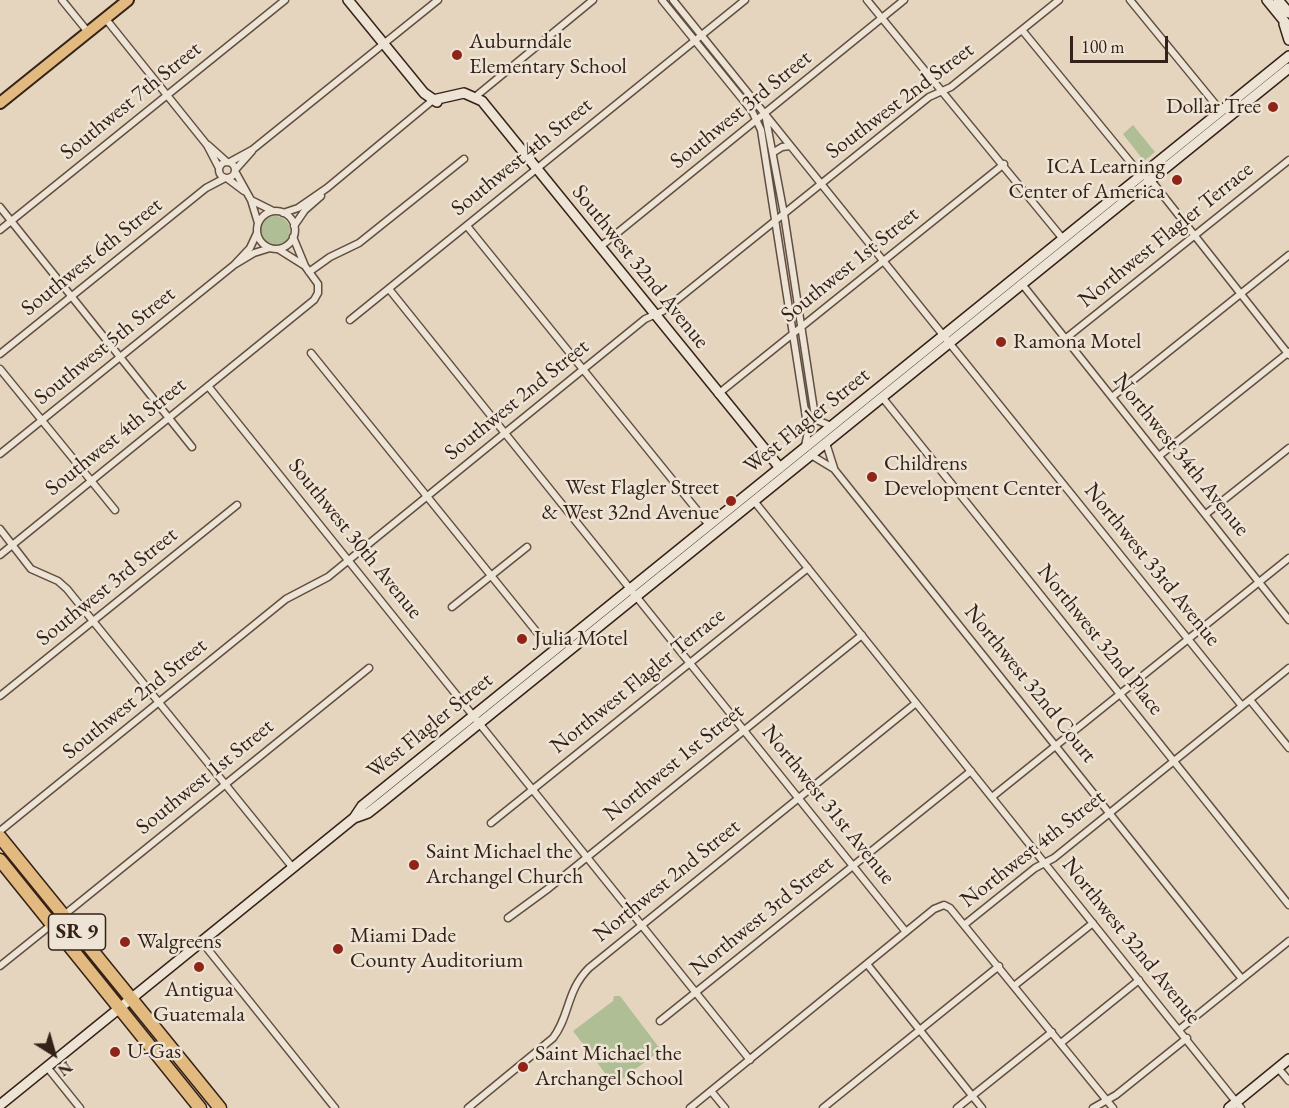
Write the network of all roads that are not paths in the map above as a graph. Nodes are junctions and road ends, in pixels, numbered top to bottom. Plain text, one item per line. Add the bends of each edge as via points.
1 (62, 0) edge
2 (128, 0) edge
3 (285, 0) edge
4 (348, 0) edge
5 (438, 0) edge
6 (593, 0) edge
7 (662, 0) edge
8 (673, 0) edge
9 (745, 0) edge
10 (867, 0) edge
11 (904, 0) edge
12 (1059, 0) edge
13 (1130, 0) edge
14 (1267, 0) edge
15 (1278, 0) edge
16 (1289, 13) edge
17 (105, 18) junction
18 (883, 18) junction
19 (1287, 26) edge
20 (1022, 30) junction
21 (88, 32) junction
22 (702, 35) junction
23 (1289, 40) edge
24 (694, 41) junction
25 (383, 43) junction
26 (1288, 55) edge
27 (1289, 68) edge
28 (943, 91) junction
29 (167, 95) junction
30 (472, 96) junction
31 (433, 100) junction
32 (0, 103) edge
33 (1221, 111) junction
34 (764, 115) junction
35 (758, 120) junction
36 (207, 145) junction
37 (790, 146) junction
38 (252, 150) junction
39 (774, 152) junction
40 (464, 159) dead end
41 (1289, 160) edge
42 (228, 162) junction
43 (1004, 164) junction
44 (536, 168) junction
45 (219, 169) junction
46 (236, 171) junction
47 (1146, 178) junction
48 (227, 179) junction
49 (821, 184) junction
50 (206, 188) junction
51 (327, 188) junction
52 (245, 192) junction
53 (251, 200) junction
54 (0, 207) edge
55 (273, 212) junction
56 (283, 213) junction
57 (784, 214) junction
58 (777, 219) junction
59 (11, 222) junction
60 (258, 223) junction
61 (467, 226) junction
62 (294, 227) junction
63 (0, 231) edge
64 (257, 233) junction
65 (1195, 235) junction
66 (293, 237) junction
67 (1063, 239) junction
68 (600, 247) junction
69 (273, 248) junction
70 (1289, 255) edge
71 (883, 261) junction
72 (234, 265) junction
73 (307, 269) junction
74 (1022, 284) junction
75 (389, 290) junction
76 (1241, 294) junction
77 (71, 296) junction
78 (654, 315) junction
79 (350, 320) dead end
80 (802, 327) junction
81 (794, 333) junction
82 (947, 339) junction
83 (1065, 339) junction
84 (311, 353) dead end
85 (1288, 353) edge
86 (0, 354) edge
87 (120, 357) junction
88 (0, 369) edge
89 (582, 369) junction
90 (208, 386) junction
91 (718, 394) junction
92 (882, 397) junction
93 (1112, 397) junction
94 (169, 417) junction
95 (42, 420) junction
96 (831, 426) junction
97 (504, 433) junction
98 (826, 443) junction
99 (192, 447) dead end
100 (1289, 448) edge
101 (808, 451) junction
102 (0, 454) edge
103 (1159, 456) junction
104 (780, 468) junction
105 (794, 469) junction
106 (834, 469) junction
107 (91, 481) junction
108 (427, 496) junction
109 (742, 498) junction
110 (754, 501) junction
111 (237, 505) dead end
112 (115, 510) dead end
113 (1206, 514) junction
114 (709, 525) junction
115 (0, 530) edge
116 (12, 545) junction
117 (526, 547) dead end
118 (0, 555) edge
119 (1289, 558) edge
120 (348, 560) junction
121 (808, 568) junction
122 (491, 576) junction
123 (1259, 582) junction
124 (634, 592) junction
125 (452, 608) dead end
126 (1289, 620) edge
127 (93, 621) junction
128 (862, 635) junction
129 (1188, 639) junction
130 (544, 641) junction
131 (559, 646) junction
132 (548, 655) junction
133 (690, 662) junction
134 (369, 668) dead end
135 (1289, 668) edge
136 (1120, 694) junction
137 (0, 696) edge
138 (1250, 700) junction
139 (159, 703) junction
140 (916, 703) junction
141 (1242, 706) junction
142 (477, 719) junction
143 (744, 730) junction
144 (1056, 746) junction
145 (1289, 748) edge
146 (1174, 761) junction
147 (411, 766) junction
148 (971, 771) junction
149 (225, 784) junction
150 (404, 784) junction
151 (533, 789) junction
152 (992, 797) junction
153 (798, 798) junction
154 (1110, 813) junction
155 (354, 818) junction
156 (491, 823) dead end
157 (0, 831) edge
158 (0, 837) edge
159 (588, 857) junction
160 (0, 860) edge
161 (1044, 863) junction
162 (853, 865) junction
163 (293, 868) junction
164 (1289, 905) edge
165 (63, 915) junction
166 (508, 918) dead end
167 (1093, 922) junction
168 (52, 924) junction
169 (642, 924) junction
170 (964, 924) junction
171 (906, 932) junction
172 (1289, 941) edge
173 (202, 942) junction
174 (867, 964) junction
175 (0, 966) edge
176 (999, 966) junction
177 (1242, 979) junction
178 (1139, 980) junction
179 (1014, 986) junction
180 (696, 992) junction
181 (132, 998) junction
182 (119, 1008) junction
183 (660, 1021) dead end
184 (1180, 1029) junction
185 (920, 1030) junction
186 (1052, 1032) junction
187 (1187, 1038) junction
188 (1060, 1043) junction
189 (1289, 1059) edge
190 (750, 1060) junction
191 (47, 1067) junction
192 (1278, 1068) junction
193 (1289, 1082) edge
194 (711, 1091) junction
195 (972, 1095) junction
196 (1107, 1100) junction
197 (0, 1105) edge
198 (1236, 1106) edge
199 (80, 1108) edge
200 (200, 1108) edge
201 (220, 1108) edge
202 (335, 1108) edge
203 (468, 1108) edge
204 (690, 1108) edge
205 (725, 1108) edge
206 (824, 1108) edge
207 (957, 1108) edge
208 (982, 1108) edge
209 (1092, 1108) edge
210 (1113, 1108) edge

1 - 21 street
2 - 17 main road
3 - 29 street, Southwest 7th Street
4 - 25 main road
5 - 25 street
6 - 30 street
7 - 24 street
8 - 22 street, Northwest 33rd Avenue
9 - 22 street, Southwest 4th Street
10 - 18 street
11 - 18 street, Southwest 3rd Street
12 - 20 street, Southwest 2nd Street
13 - 33 street
14 - 19 main road
15 - 16 main road
17 - 21 main road
17 - 29 street
18 - 28 street
18 - 34 street, Southwest 3rd Street
19 - 23 main road
20 - 28 street, Southwest 2nd Street
20 - 47 street
21 - 32 main road
22 - 24 street, Southwest 4th Street
22 - 34 street, Northwest 33rd Avenue
24 - 35 street
24 - 44 street, Southwest 4th Street
25 - 31 main road
25 - 38 street
26 - 33 main road, West Flagler Street
27 - 47 main road, West Flagler Street
28 - 43 street
28 - 49 street, Southwest 2nd Street via 929,97
29 - 36 street
29 - 59 street, Southwest 7th Street
30 - 31 main road via 464,93
30 - 44 main road, Southwest 32nd Avenue via 483,103
31 - 51 street
33 - 47 main road, West Flagler Street
34 - 35 street, Southwest 3rd Street
34 - 37 street, Northwest 33rd Avenue
34 - 39 street
35 - 58 street
35 - 68 street, Southwest 3rd Street
36 - 42 street
36 - 45 street
37 - 39 street
37 - 49 street, Northwest 33rd Avenue
38 - 42 street
38 - 46 street
39 - 57 street
40 - 73 street via 359,243
41 - 65 street, Northwest Flagler Terrace
42 - 45 street, Southwest 6th Street
42 - 46 street
43 - 67 street
43 - 71 street, Southwest 1st Street
44 - 61 street, Southwest 4th Street
44 - 68 main road, Southwest 32nd Avenue
45 - 48 street
45 - 50 street, Southwest 6th Street
46 - 48 street, Southwest 6th Street
46 - 52 street
47 - 65 street
47 - 67 main road, West Flagler Street
47 - 74 main road, West Flagler Street
48 - 50 street, Southwest 6th Street
48 - 52 street
49 - 57 street, Southwest 2nd Street
49 - 71 street, Northwest 33rd Avenue
50 - 77 street, Southwest 6th Street
51 - 56 street via 298,208
51 - 62 street
52 - 53 street
53 - 55 street
53 - 60 street
54 - 59 street
55 - 56 street
55 - 60 street via 265,214
56 - 62 street via 291,218
57 - 58 street, Southwest 2nd Street
57 - 80 street
58 - 78 street, Southwest 2nd Street
58 - 81 street
59 - 63 street, Southwest 7th Street
59 - 77 street
60 - 64 street
61 - 75 street, Southwest 4th Street
61 - 89 street
62 - 66 street
64 - 69 street via 262,243
64 - 72 street, Southwest 5th Street via 250,248
65 - 76 street
65 - 83 street, Northwest Flagler Terrace
66 - 69 street via 288,244
66 - 73 street
67 - 82 main road, West Flagler Street
68 - 78 main road, Southwest 32nd Avenue
69 - 72 street, Southwest 5th Street via 254,253
69 - 73 street via 288,253
70 - 76 street
71 - 80 street, Southwest 1st Street
71 - 82 street, Northwest 33rd Avenue
72 - 87 street, Southwest 5th Street
73 - 90 street, Southwest 4th Street via 319,288 314,300
74 - 82 main road, West Flagler Street
74 - 83 street, Northwest 34th Avenue
75 - 79 street, Southwest 4th Street
75 - 97 street, Northwest 31st Avenue
76 - 85 street
76 - 93 street
77 - 86 street, Southwest 6th Street
77 - 87 street
78 - 89 street, Southwest 2nd Street
78 - 91 main road, Southwest 32nd Avenue
80 - 81 street, Southwest 1st Street
80 - 96 street via 815,415
81 - 91 street, Southwest 1st Street
81 - 101 street
82 - 92 main road, West Flagler Street
82 - 96 main road, West Flagler Street
82 - 129 street, Northwest 33rd Avenue
83 - 93 street, Northwest 34th Avenue
84 - 108 street
85 - 103 street
87 - 94 street
87 - 95 street, Southwest 5th Street
88 - 95 street
89 - 97 street, Southwest 2nd Street
89 - 114 street
90 - 94 street, Southwest 4th Street
90 - 120 street, Southwest 30th Avenue
91 - 104 main road, Southwest 32nd Avenue
92 - 98 main road, West Flagler Street
92 - 136 street, Northwest 32nd Place
93 - 103 street, Northwest 34th Avenue
94 - 99 street
94 - 107 street, Southwest 4th Street
95 - 102 street, Southwest 5th Street
95 - 107 street
96 - 101 main road, West Flagler Street
97 - 108 street, Southwest 2nd Street
97 - 124 street, Northwest 31st Avenue
98 - 101 main road, West Flagler Street
98 - 106 street, Northwest 32nd Court
100 - 113 street
101 - 104 main road, West Flagler Street
101 - 105 main road, West Flagler Street
101 - 106 street, Northwest 32nd Court
103 - 113 street, Northwest 34th Avenue
104 - 105 main road
104 - 109 main road, West Flagler Street
105 - 110 main road, West Flagler Street
106 - 144 street, Northwest 32nd Court
107 - 112 street
107 - 116 street, Southwest 4th Street
108 - 120 street, Southwest 2nd Street
108 - 122 street
109 - 110 main road
109 - 114 main road, West Flagler Street
110 - 121 street
110 - 124 main road, West Flagler Street
111 - 127 street, Southwest 3rd Street
113 - 123 street, Northwest 34th Avenue
114 - 124 main road, West Flagler Street
115 - 116 street
116 - 118 street, Southwest 4th Street
116 - 127 street via 33,571 63,585
117 - 122 street
119 - 123 street
120 - 139 street, Southwest 2nd Street via 321,582 286,600
120 - 142 street, Southwest 30th Avenue
121 - 128 street
121 - 133 street, Northwest Flagler Terrace
122 - 125 street
122 - 130 street
123 - 126 street, Northwest 34th Avenue
123 - 129 street
124 - 131 main road, West Flagler Street
124 - 133 street, Northwest 31st Avenue
124 - 142 main road, West Flagler Street
127 - 137 street, Southwest 3rd Street
127 - 139 street
128 - 140 street
128 - 143 street, Northwest 1st Street
129 - 136 street
129 - 141 street, Northwest 33rd Avenue
130 - 131 street
130 - 132 street
131 - 132 main road, West Flagler Street
132 - 142 main road, West Flagler Street
133 - 143 street, Northwest 31st Avenue
133 - 151 street, Northwest Flagler Terrace
134 - 149 street, Southwest 1st Street
135 - 138 street, Northwest 4th Street
136 - 144 street
136 - 146 street, Northwest 32nd Place
138 - 141 street, Northwest 4th Street
138 - 145 street
139 - 149 street
139 - 157 street, Southwest 2nd Street
140 - 148 street
140 - 153 street, Northwest 2nd Street
141 - 146 street, Northwest 4th Street
142 - 147 main road, West Flagler Street
142 - 150 main road, West Flagler Street
142 - 151 street, Southwest 30th Avenue
143 - 153 street, Northwest 31st Avenue
143 - 159 street, Northwest 1st Street
144 - 152 street
144 - 154 street, Northwest 32nd Court
146 - 154 street, Northwest 4th Street
146 - 164 street, Northwest 32nd Place
147 - 150 main road
147 - 155 main road, West Flagler Street via 362,806
148 - 152 street, Northwest 32nd Avenue
148 - 162 street, Northwest 3rd Street
149 - 163 street
149 - 165 street, Southwest 1st Street
150 - 155 main road, West Flagler Street via 368,813
151 - 156 street, Northwest Flagler Terrace
151 - 159 street, Southwest 30th Avenue
152 - 161 street, Northwest 32nd Avenue
153 - 162 street, Northwest 31st Avenue
153 - 169 street, Northwest 2nd Street
154 - 161 street, Northwest 4th Street
154 - 177 street, Northwest 32nd Court
155 - 163 main road, West Flagler Street
158 - 165 highway, SR 9
159 - 166 street, Northwest 1st Street
159 - 169 street, Southwest 30th Avenue
160 - 168 highway, SR 9
161 - 167 street, Northwest 32nd Avenue
161 - 170 street, Northwest 4th Street
162 - 171 street, Northwest 31st Avenue
162 - 180 street, Northwest 3rd Street
163 - 173 main road, West Flagler Street
165 - 181 highway, SR 9
167 - 178 street, Northwest 32nd Avenue
167 - 179 street
168 - 175 street
168 - 182 highway, SR 9
169 - 180 street, Southwest 30th Avenue
169 - 203 street, Northwest 2nd Street via 578,981 553,1038
170 - 171 street, Northwest 4th Street via 950,908 941,905
170 - 176 street
171 - 174 street, Northwest 4th Street
172 - 177 street
173 - 181 main road, West Flagler Street
173 - 202 street
174 - 185 street
174 - 190 street, Northwest 4th Street
176 - 179 street
176 - 185 street
177 - 184 street
178 - 184 street, Northwest 32nd Avenue
178 - 188 street
179 - 186 street
180 - 183 street, Northwest 3rd Street
180 - 190 street, Southwest 30th Avenue
181 - 182 main road, West Flagler Street
181 - 201 highway, SR 9
182 - 191 main road, West Flagler Street
182 - 200 highway, SR 9
184 - 187 street, Northwest 32nd Avenue
185 - 195 street
185 - 206 street
186 - 188 street
186 - 195 street
187 - 196 street
187 - 198 street, Northwest 32nd Avenue
188 - 196 street
189 - 192 main road
190 - 194 street, Northwest 4th Street
191 - 197 main road, West Flagler Street
191 - 199 street
192 - 193 street
192 - 198 main road
194 - 204 street, Northwest 4th Street
194 - 205 street
195 - 207 street
195 - 208 street
196 - 209 street
196 - 210 street

